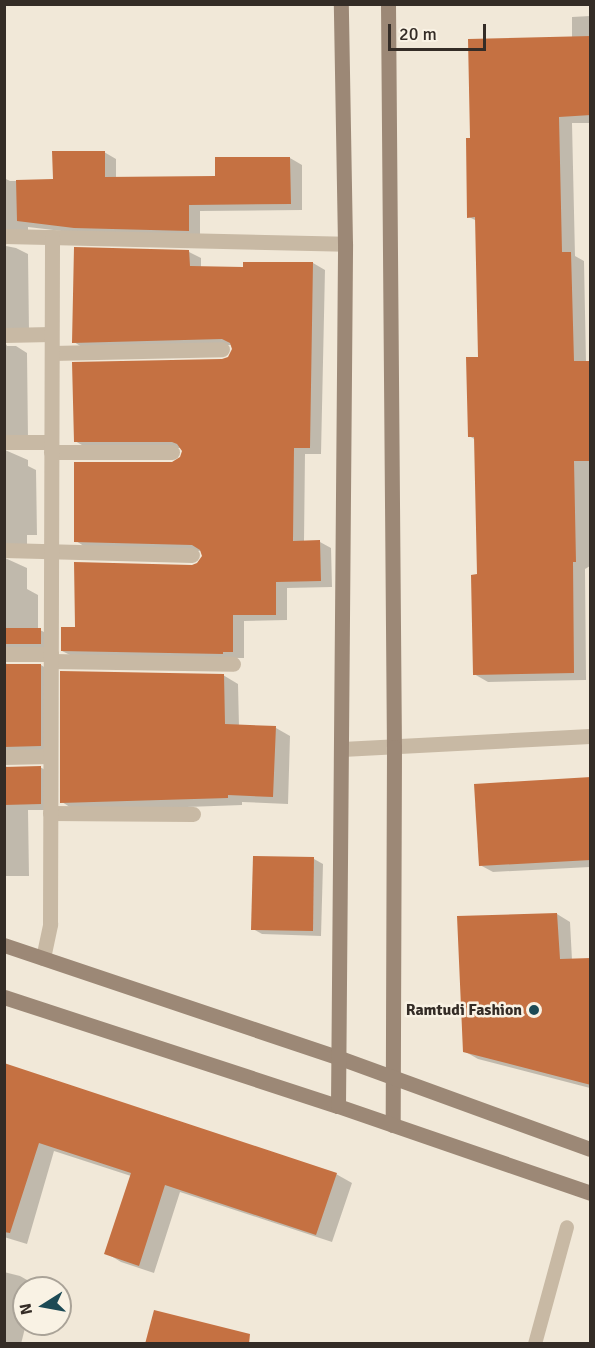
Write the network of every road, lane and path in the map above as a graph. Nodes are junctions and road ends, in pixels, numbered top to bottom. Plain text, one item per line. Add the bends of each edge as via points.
1 (341, 4) edge
2 (388, 4) edge
3 (4, 236) edge
4 (52, 237) junction
5 (345, 244) junction
6 (51, 334) junction
7 (4, 335) edge
8 (222, 349) dead end
9 (52, 353) junction
10 (4, 442) edge
11 (51, 447) junction
12 (172, 452) dead end
13 (4, 550) edge
14 (51, 552) junction
15 (192, 555) dead end
16 (4, 654) edge
17 (51, 658) junction
18 (233, 664) dead end
19 (591, 736) edge
20 (393, 747) junction
21 (342, 749) junction
22 (50, 756) junction
23 (4, 757) edge
24 (50, 813) junction
25 (193, 814) dead end
26 (4, 945) edge
27 (43, 957) junction
28 (4, 997) edge
29 (340, 1058) junction
30 (394, 1078) junction
31 (338, 1106) junction
32 (393, 1125) junction
33 (591, 1149) edge
34 (591, 1193) edge
35 (567, 1227) dead end
36 (535, 1344) edge

1 - 5 street
2 - 20 street
3 - 4 street
4 - 5 street
4 - 6 street
5 - 21 street
6 - 7 street
6 - 9 street
8 - 9 street
9 - 11 street
10 - 11 street
11 - 12 street
11 - 14 street
13 - 14 street
14 - 15 street
14 - 17 street
16 - 17 street
17 - 18 street
17 - 22 street
19 - 20 street
20 - 21 street
20 - 30 street
21 - 29 street
22 - 23 street
22 - 24 street
24 - 25 street
24 - 27 street via 50,924
26 - 27 street
27 - 29 street
28 - 31 street
29 - 30 street
29 - 31 street
30 - 32 street
30 - 33 street
31 - 32 street
32 - 34 street
35 - 36 lane

